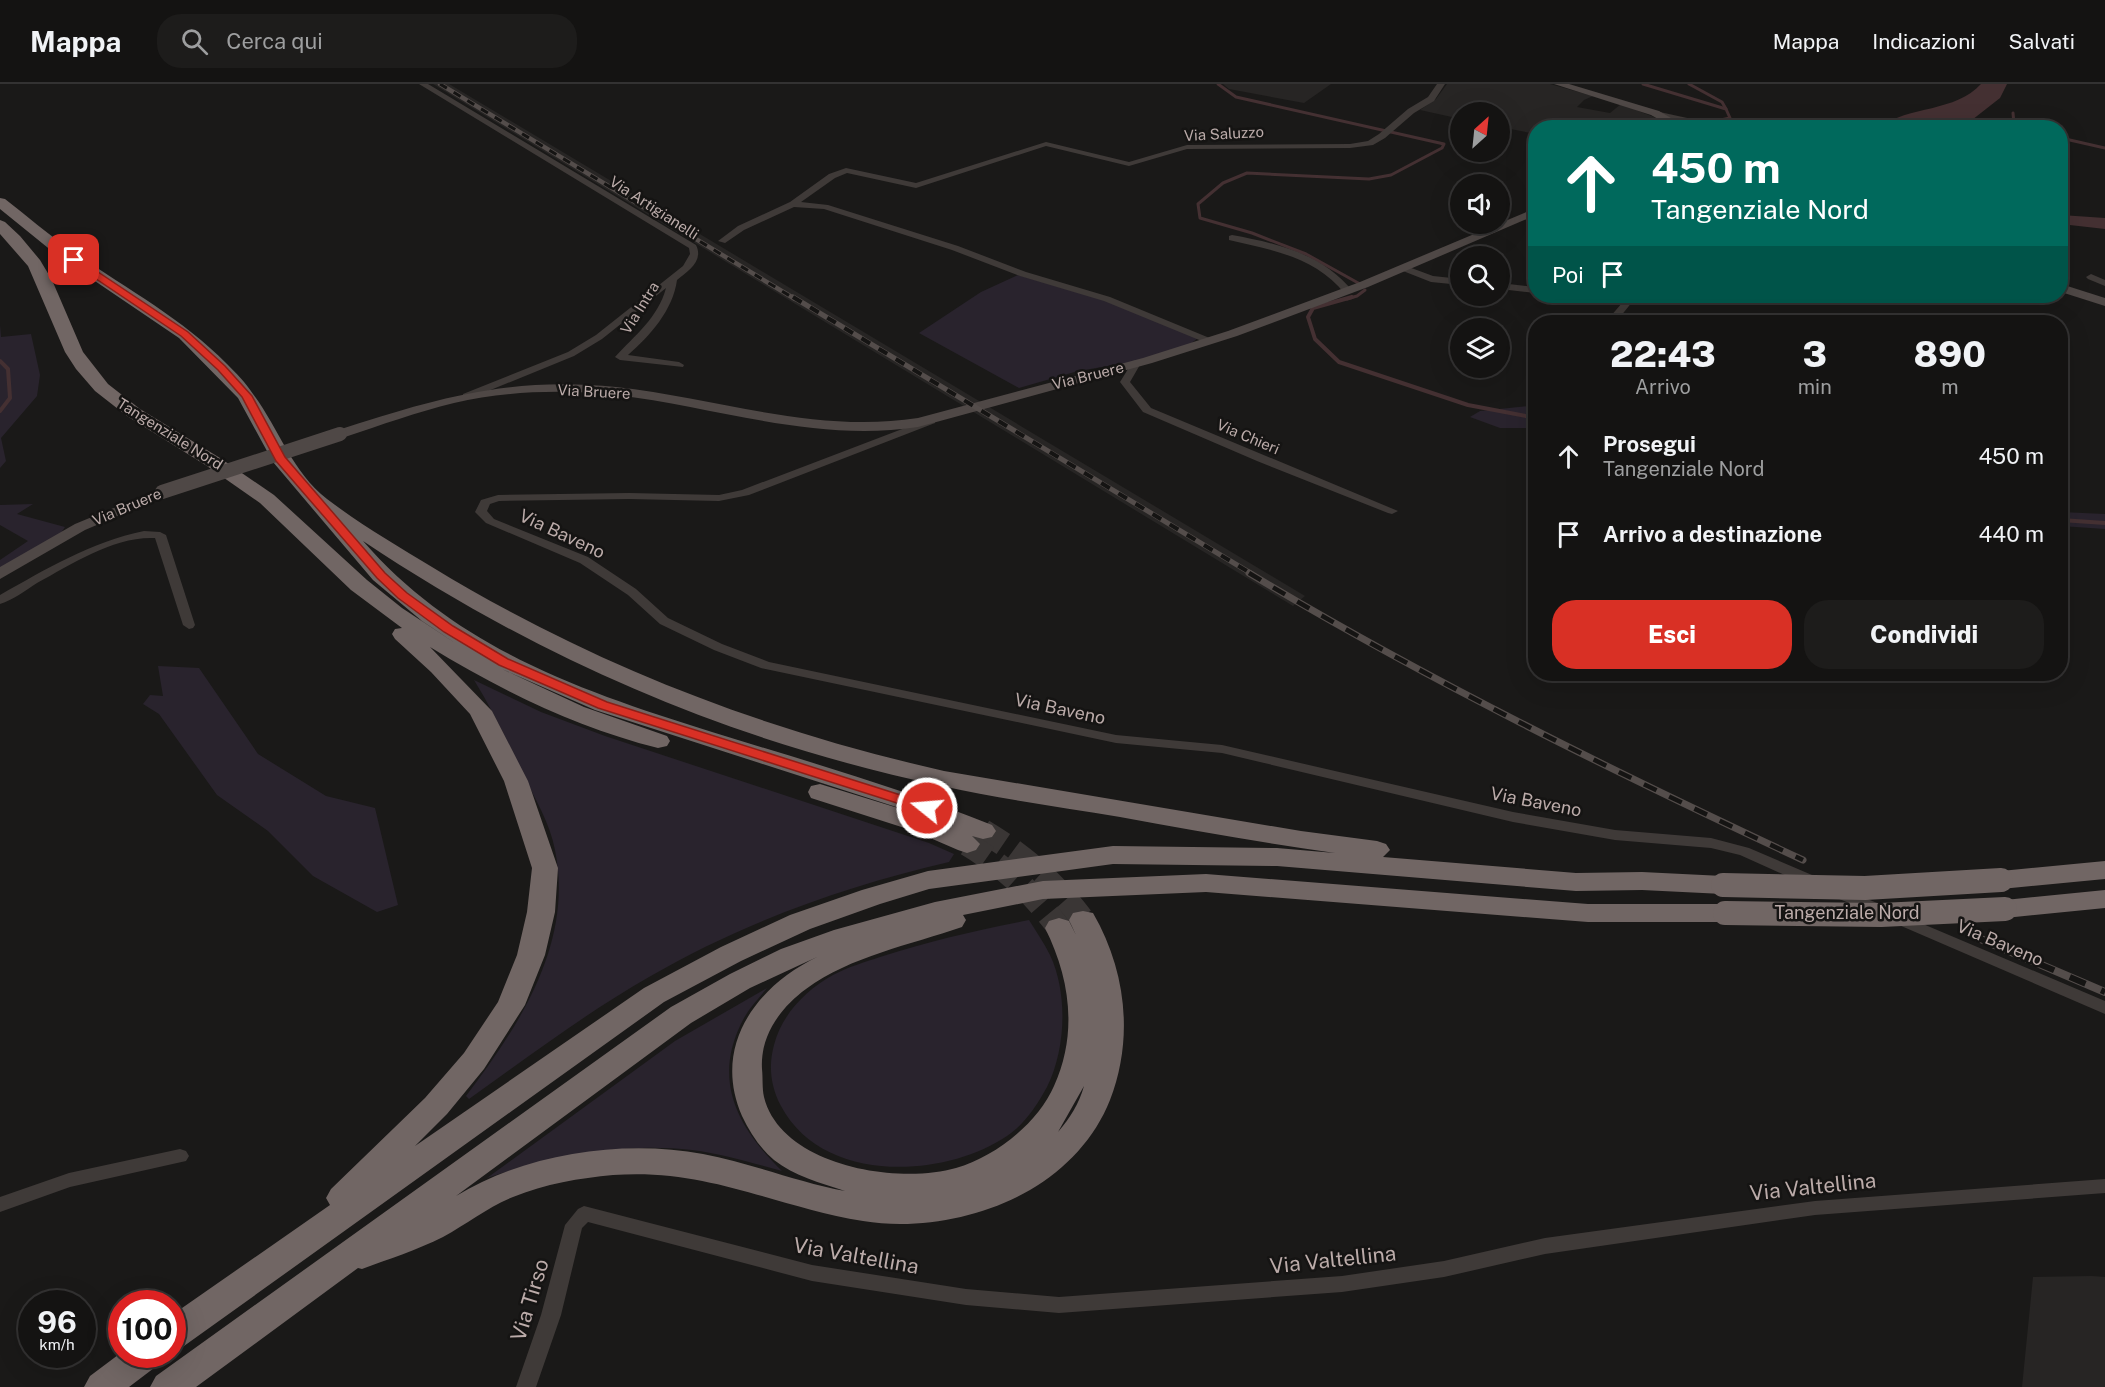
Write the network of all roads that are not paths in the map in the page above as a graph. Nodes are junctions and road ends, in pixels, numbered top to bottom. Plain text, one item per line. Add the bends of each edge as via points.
1 (423, 84) edge
2 (1441, 84) edge
3 (1558, 84) edge
4 (1655, 113) junction
5 (1667, 118) joint
6 (1670, 120) edge
7 (1682, 120) edge
8 (0, 202) edge
9 (793, 204) junction
10 (1528, 215) edge
11 (0, 225) edge
12 (1232, 238) dead end
13 (722, 241) dead end
14 (1406, 269) junction
15 (2091, 278) dead end
16 (672, 280) junction
17 (1450, 281) edge
18 (2105, 281) edge
19 (1510, 287) edge
20 (1528, 289) edge
21 (2068, 290) edge
22 (1348, 292) junction
23 (2105, 302) edge
24 (1626, 303) edge
25 (1617, 315) edge
26 (1209, 341) junction
27 (1136, 363) junction
28 (679, 365) dead end
29 (467, 396) junction
30 (930, 421) junction
31 (318, 502) junction
32 (1392, 511) dead end
33 (0, 574) edge
34 (358, 584) junction
35 (0, 600) edge
36 (189, 625) dead end
37 (2105, 870) edge
38 (1642, 881) junction
39 (1013, 897) junction
40 (2105, 899) edge
41 (2105, 1008) edge
42 (180, 1156) dead end
43 (2105, 1186) edge
44 (0, 1204) edge
45 (574, 1226) joint
46 (276, 1260) junction
47 (334, 1266) junction
48 (186, 1325) edge
49 (127, 1368) edge
50 (102, 1387) edge
51 (168, 1387) edge
52 (526, 1387) edge

1 - 16 street, Via Artigianelli via 693,247 695,258
2 - 9 street, Via Saluzzo via 1431,99 1370,143 1187,147 1129,164 1046,144 916,186 846,170
3 - 4 street
4 - 5 street
4 - 7 street
5 - 6 street
8 - 31 highway via 64,253 200,347 246,396 280,458
9 - 13 street
9 - 26 street via 825,207 915,235 1107,299
10 - 14 street, Via Bruere
11 - 34 highway, Tangenziale Nord via 37,267 72,353 94,380 119,403 270,501
12 - 22 street via 1272,246 1306,260 1340,279
14 - 17 street via 1431,279
14 - 22 street, Via Bruere
15 - 18 street
16 - 28 street, Via Intra via 672,291 640,340 620,357
16 - 29 street, Via Artigianelli via 571,354
19 - 20 street
21 - 23 street
22 - 26 street, Via Bruere
24 - 25 street
26 - 27 street, Via Bruere
27 - 30 street, Via Bruere
27 - 32 street, Via Chieri via 1125,382 1147,410
29 - 30 street, Via Bruere via 600,390 831,427 890,427
29 - 33 street, Via Bruere, bridge via 162,492 80,527
30 - 41 street, Via Baveno via 745,493 719,498 498,498 485,502 481,512 490,521 584,560 632,592 664,621 766,665 1116,740 1222,749 1513,817 1615,835 1733,848
31 - 34 highway via 403,595 504,662 603,705 927,808 975,838 625,731 546,700 500,679 421,633
31 - 38 highway via 390,551 576,655 654,690 844,755 944,779 1301,840
34 - 46 highway via 377,611 439,667 480,711 516,781 536,837 545,868 541,912 531,955 511,1005 474,1061 384,1159
35 - 36 street via 91,551 150,532 160,535
37 - 38 highway, Tangenziale Nord, bridge via 1865,888
38 - 46 highway via 1576,882 1277,857 1169,854 1113,855 928,880 800,922 654,995
39 - 40 highway, Tangenziale Nord, bridge via 1043,890 1206,883 1588,913 1881,915
39 - 47 highway via 894,921 791,957 740,981 681,1015
39 - 47 highway via 836,960 798,981 774,1001 754,1032 745,1074 749,1098 761,1124 780,1146 806,1165 840,1179 922,1186 959,1180 994,1165 1037,1136 1065,1098 1081,1049 1084,1000 1071,950 1071,924 1095,944 1106,976 1111,1007 1104,1073 1094,1103 1071,1139 1049,1161 1017,1183 983,1198 939,1209 898,1212 855,1208 684,1163 608,1163 565,1169 490,1192 427,1229
42 - 44 street via 69,1180
43 - 45 street, Via Valtellina via 1815,1208 1556,1244 1444,1269 1342,1284 1059,1305 966,1297 812,1273 584,1214
45 - 52 street, Via Tirso via 551,1315
46 - 48 highway
47 - 51 highway
49 - 50 highway

